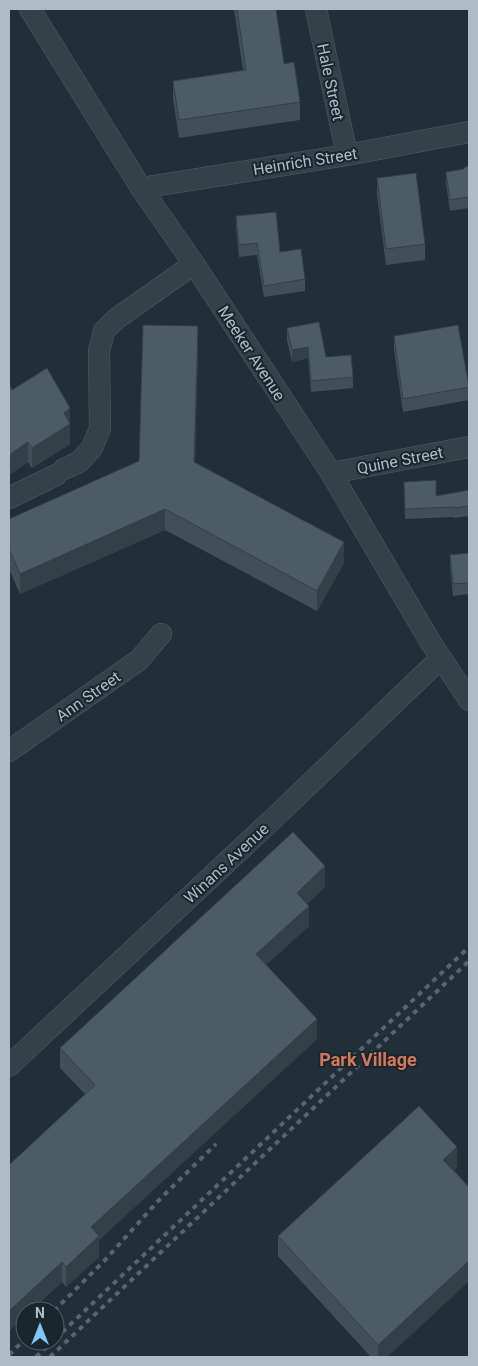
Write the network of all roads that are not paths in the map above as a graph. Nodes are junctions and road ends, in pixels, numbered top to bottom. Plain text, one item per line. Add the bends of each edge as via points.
1 (30, 9) edge
2 (316, 9) edge
3 (469, 132) edge
4 (346, 155) junction
5 (141, 188) junction
6 (194, 264) junction
7 (469, 447) edge
8 (331, 473) junction
9 (9, 498) edge
10 (161, 634) dead end
11 (441, 658) junction
12 (469, 700) edge
13 (9, 751) edge
14 (9, 1066) edge

1 - 5 street, Meeker Avenue
2 - 4 street, Hale Street
3 - 4 street, Heinrich Street
4 - 5 street, Heinrich Street
5 - 6 street, Meeker Avenue
6 - 8 street, Meeker Avenue
6 - 9 street via 104,330 99,351 100,428 92,448 79,462
7 - 8 street, Quine Street
8 - 11 street, Meeker Avenue
10 - 13 street, Ann Street via 139,660
11 - 12 street, Meeker Avenue
11 - 14 street, Winans Avenue

